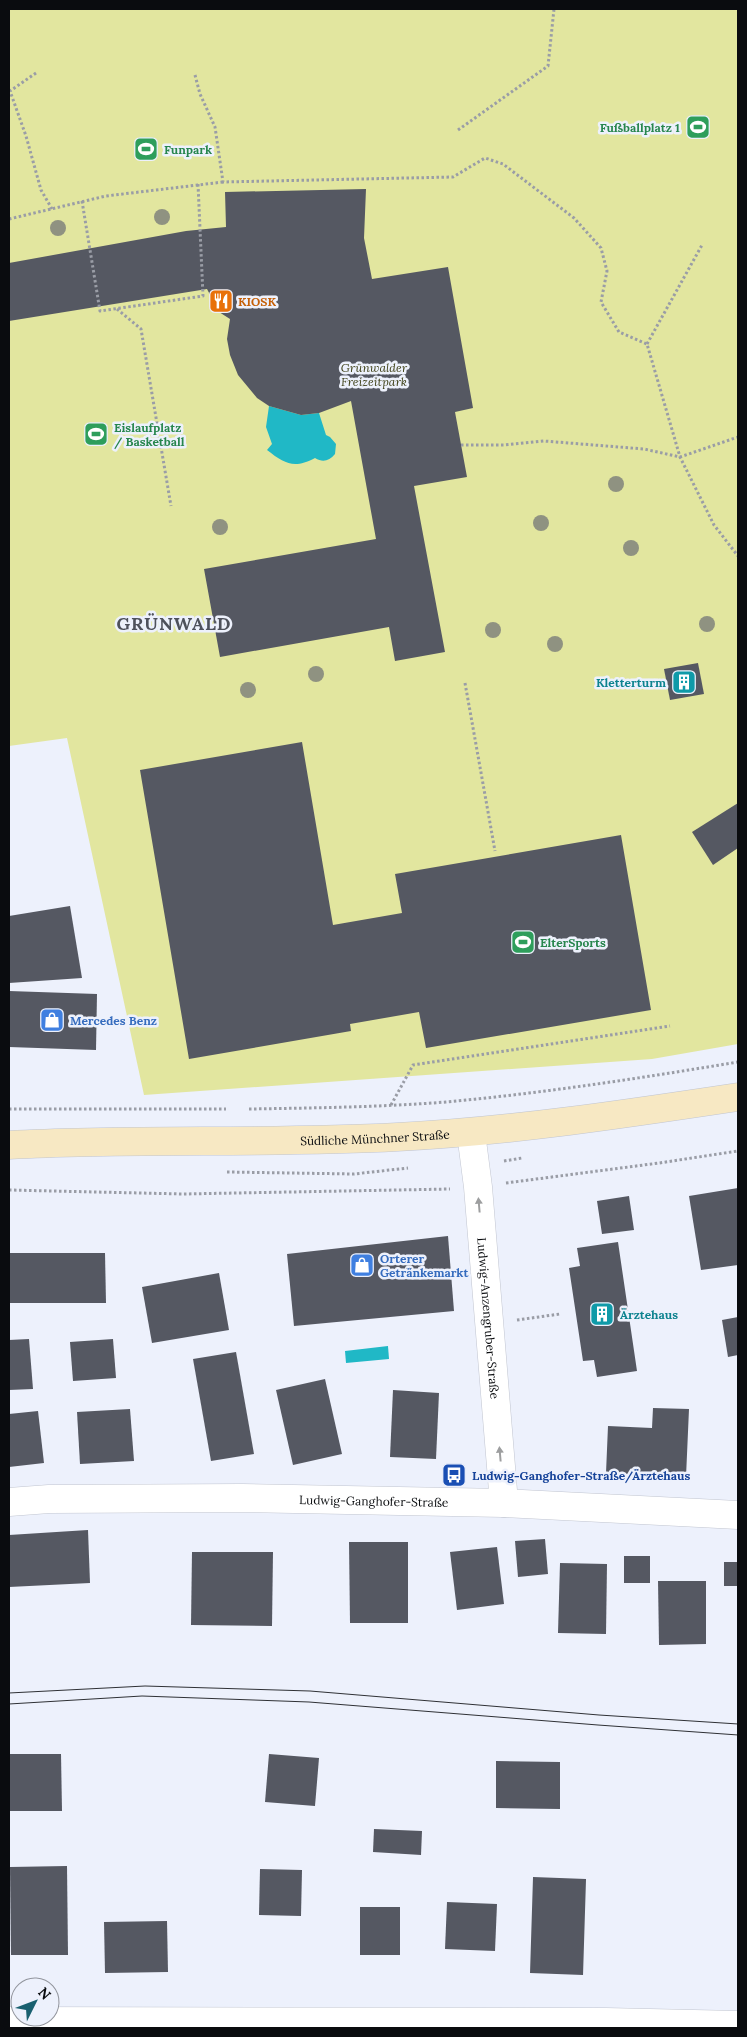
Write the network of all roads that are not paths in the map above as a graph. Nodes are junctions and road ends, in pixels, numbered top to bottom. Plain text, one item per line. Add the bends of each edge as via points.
1 (738, 1097) edge
2 (471, 1133) junction
3 (9, 1146) edge
4 (9, 1502) edge
5 (504, 1503) junction
6 (738, 1515) edge
7 (9, 2021) edge
8 (209, 2025) edge
9 (738, 2025) edge

1 - 2 main road, Südliche Münchner Straße
2 - 3 main road, Südliche Münchner Straße via 395,1138
5 -> 2 street, Ludwig-Anzengruber-Straße
4 - 5 street, Ludwig-Ganghofer-Straße via 174,1498
5 - 6 street, Ludwig-Ganghofer-Straße
7 - 8 street
8 - 9 street via 606,2022

